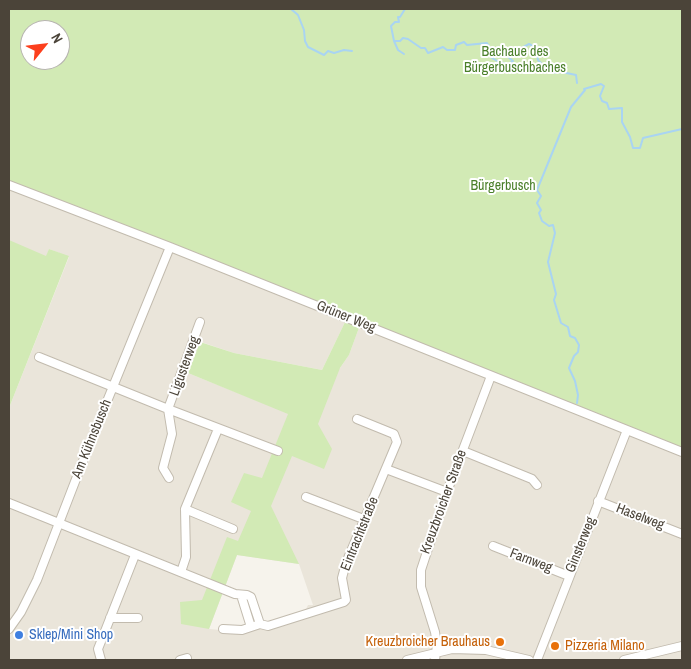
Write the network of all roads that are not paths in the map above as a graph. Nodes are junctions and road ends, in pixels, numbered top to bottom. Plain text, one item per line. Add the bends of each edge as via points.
1 (9, 185) edge
2 (170, 247) junction
3 (200, 322) dead end
4 (40, 357) dead end
5 (491, 376) junction
6 (113, 387) junction
7 (168, 409) junction
8 (357, 419) dead end
9 (218, 429) junction
10 (626, 430) junction
11 (278, 451) dead end
12 (463, 451) junction
13 (682, 452) edge
14 (386, 469) junction
15 (169, 478) dead end
16 (537, 485) dead end
17 (446, 492) junction
18 (306, 497) dead end
19 (598, 501) junction
20 (9, 502) edge
21 (185, 509) junction
22 (366, 520) junction
23 (59, 524) junction
24 (233, 529) dead end
25 (682, 534) edge
26 (494, 546) dead end
27 (135, 555) junction
28 (181, 572) junction
29 (568, 576) junction
30 (241, 595) junction
31 (110, 618) junction
32 (138, 618) dead end
33 (260, 624) junction
34 (251, 627) junction
35 (9, 629) edge
36 (223, 629) dead end
37 (682, 646) edge
38 (435, 657) edge
39 (101, 660) edge
40 (407, 660) edge
41 (529, 660) edge
42 (536, 660) edge
43 (624, 660) edge

1 - 2 street, Grüner Weg
2 - 5 street, Grüner Weg
2 - 6 street, Am Kühnsbusch
3 - 7 street, Ligusterweg
4 - 6 street, Ligusterweg
5 - 10 street, Grüner Weg
5 - 12 street, Kreuzbroicher Straße
6 - 7 street, Ligusterweg
6 - 23 street, Am Kühnsbusch
7 - 9 street, Ligusterweg
7 - 15 street, Ligusterweg via 172,434 163,468
8 - 14 street, Eintrachtstraße via 394,434 396,442
9 - 11 street, Ligusterweg
9 - 21 street
10 - 13 street, Grüner Weg
10 - 19 street, Ginsterweg
12 - 16 street via 532,479
12 - 17 street, Kreuzbroicher Straße
14 - 17 street
14 - 22 street, Eintrachtstraße
17 - 38 street, Kreuzbroicher Straße via 421,570 421,587 435,632
18 - 22 street
19 - 25 street, Haselweg
19 - 29 street, Ginsterweg
20 - 23 street
21 - 24 street
21 - 28 street via 186,557
22 - 33 street, Eintrachtstraße via 342,578 344,602 268,626
23 - 27 street
23 - 35 street, Am Kühnsbusch via 37,580
26 - 29 street, Farnweg
27 - 28 street
27 - 31 street
28 - 30 street
29 - 42 street, Ginsterweg
30 - 33 street via 251,597
30 - 34 street
31 - 32 street
31 - 39 street via 98,649
33 - 34 street, Eintrachtstraße
34 - 36 street, Eintrachtstraße
37 - 43 street
38 - 40 street
38 - 41 street via 452,649 486,650

